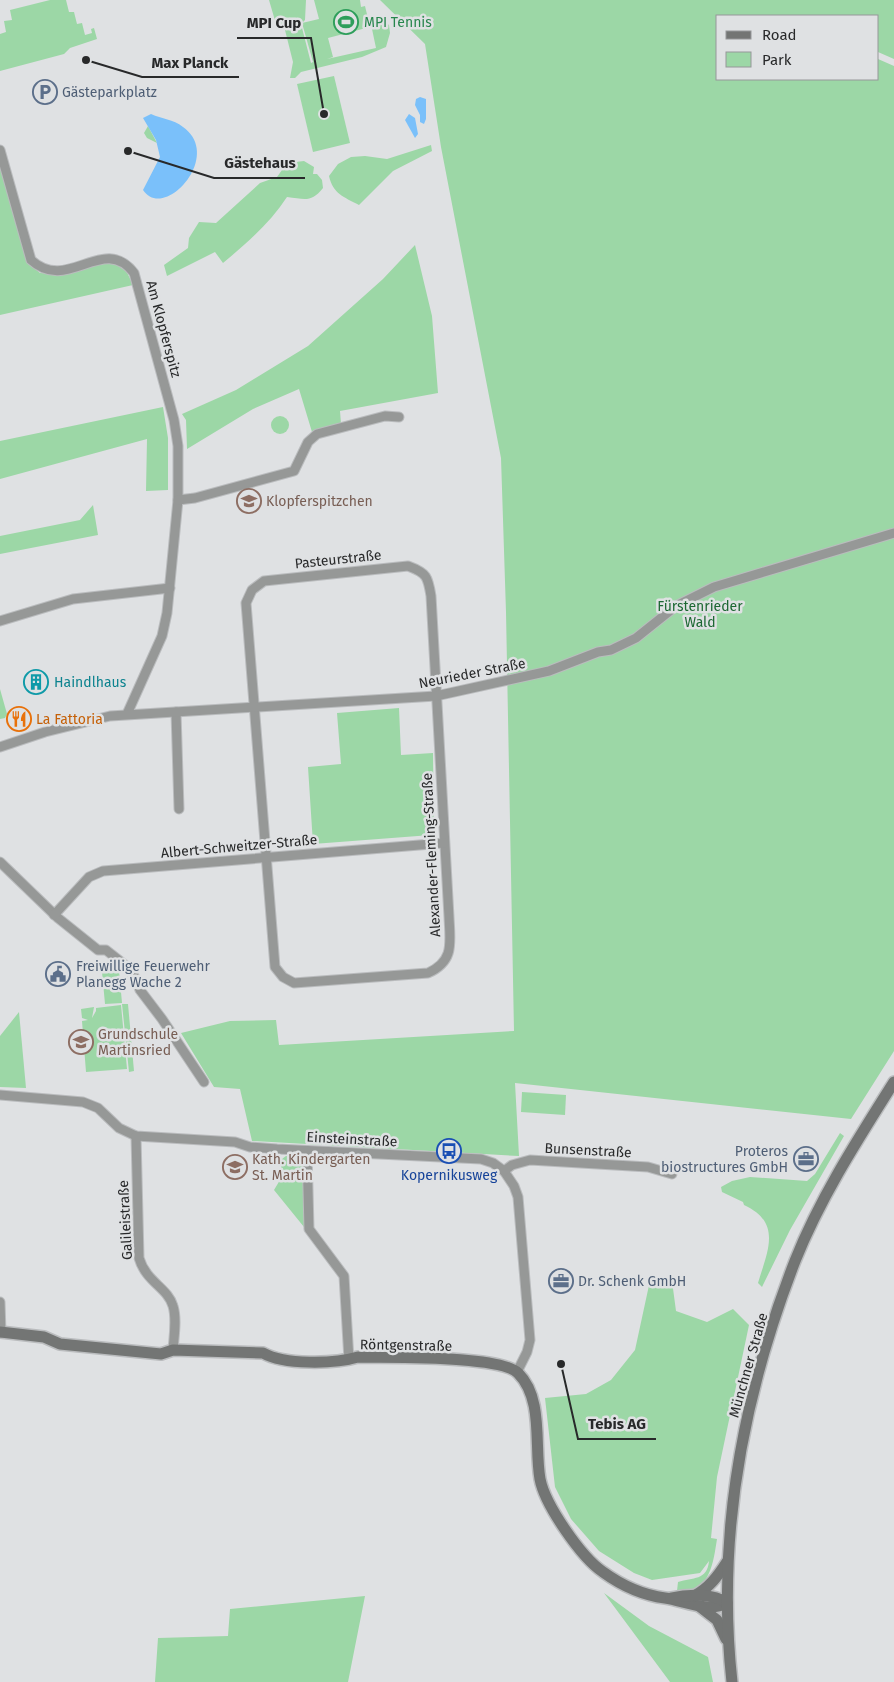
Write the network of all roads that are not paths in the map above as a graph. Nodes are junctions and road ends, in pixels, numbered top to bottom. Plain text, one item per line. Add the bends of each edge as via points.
1 (0, 150) edge
2 (399, 417) dead end
3 (178, 500) junction
4 (894, 533) edge
5 (170, 588) junction
6 (0, 621) edge
7 (436, 696) junction
8 (254, 708) junction
9 (176, 712) junction
10 (127, 714) junction
11 (0, 747) edge
12 (179, 810) dead end
13 (444, 843) junction
14 (266, 858) junction
15 (0, 862) edge
16 (54, 915) junction
17 (204, 1082) dead end
18 (894, 1082) edge
19 (0, 1095) edge
20 (136, 1136) junction
21 (307, 1151) junction
22 (504, 1171) junction
23 (672, 1174) dead end
24 (0, 1302) edge
25 (1, 1332) edge
26 (174, 1350) junction
27 (349, 1360) junction
28 (517, 1372) junction
29 (727, 1562) junction
30 (696, 1601) junction
31 (727, 1603) junction
32 (729, 1643) junction
33 (732, 1682) edge

1 - 3 street, Am Klopferspitz via 31,260 42,270 59,272 110,258 128,265 134,273 174,420 178,446
2 - 3 street via 384,416 317,434 308,442 294,471
3 - 5 street, Am Klopferspitz
4 - 7 street, Neurieder Straße via 714,587 676,606 636,638 565,666
5 - 6 street via 73,599
5 - 10 street, Am Klopferspitz via 162,636
7 - 8 street, Neurieder Straße
7 - 8 street, Pasteurstraße via 429,582 423,572 408,566 264,581 252,590 246,603
7 - 13 street, Alexander-Fleming-Straße
8 - 9 street, Neurieder Straße
8 - 14 street, Pasteurstraße
9 - 10 street, Neurieder Straße
9 - 12 street
10 - 11 street, Neurieder Straße via 60,727
13 - 14 street, Albert-Schweitzer-Straße
13 - 14 street, Alexander-Fleming-Straße via 448,955 440,968 428,973 396,976 299,983 283,977 274,967
14 - 16 street, Albert-Schweitzer-Straße via 103,871 89,877
15 - 16 street
16 - 17 street via 98,950 106,950 125,965
18 - 29 street, Münchner Straße via 828,1194 796,1260 760,1365 747,1418 737,1470
19 - 20 street, Einsteinstraße via 83,1102 98,1108 119,1128
20 - 21 street, Einsteinstraße via 235,1142 250,1147
20 - 26 street, Galileistraße via 139,1258 147,1276 173,1305
21 - 22 street, Einsteinstraße via 481,1159
21 - 27 street via 309,1229 344,1276
22 - 23 street, Bunsenstraße via 528,1160 648,1167
22 - 28 street via 514,1186 520,1207 530,1340
24 - 25 street
25 - 26 street, Röntgenstraße via 44,1337 60,1344 77,1346 161,1354
26 - 27 street, Röntgenstraße via 263,1353 274,1360
27 - 28 street, Röntgenstraße via 358,1357 497,1363
28 - 30 street via 532,1396 544,1493 571,1538 601,1571 626,1587 668,1599
29 - 30 street
29 - 31 street, Münchner Straße
30 - 31 street via 719,1598
30 - 32 street via 718,1620
31 - 32 street, Münchner Straße
32 - 33 street, Münchner Straße

